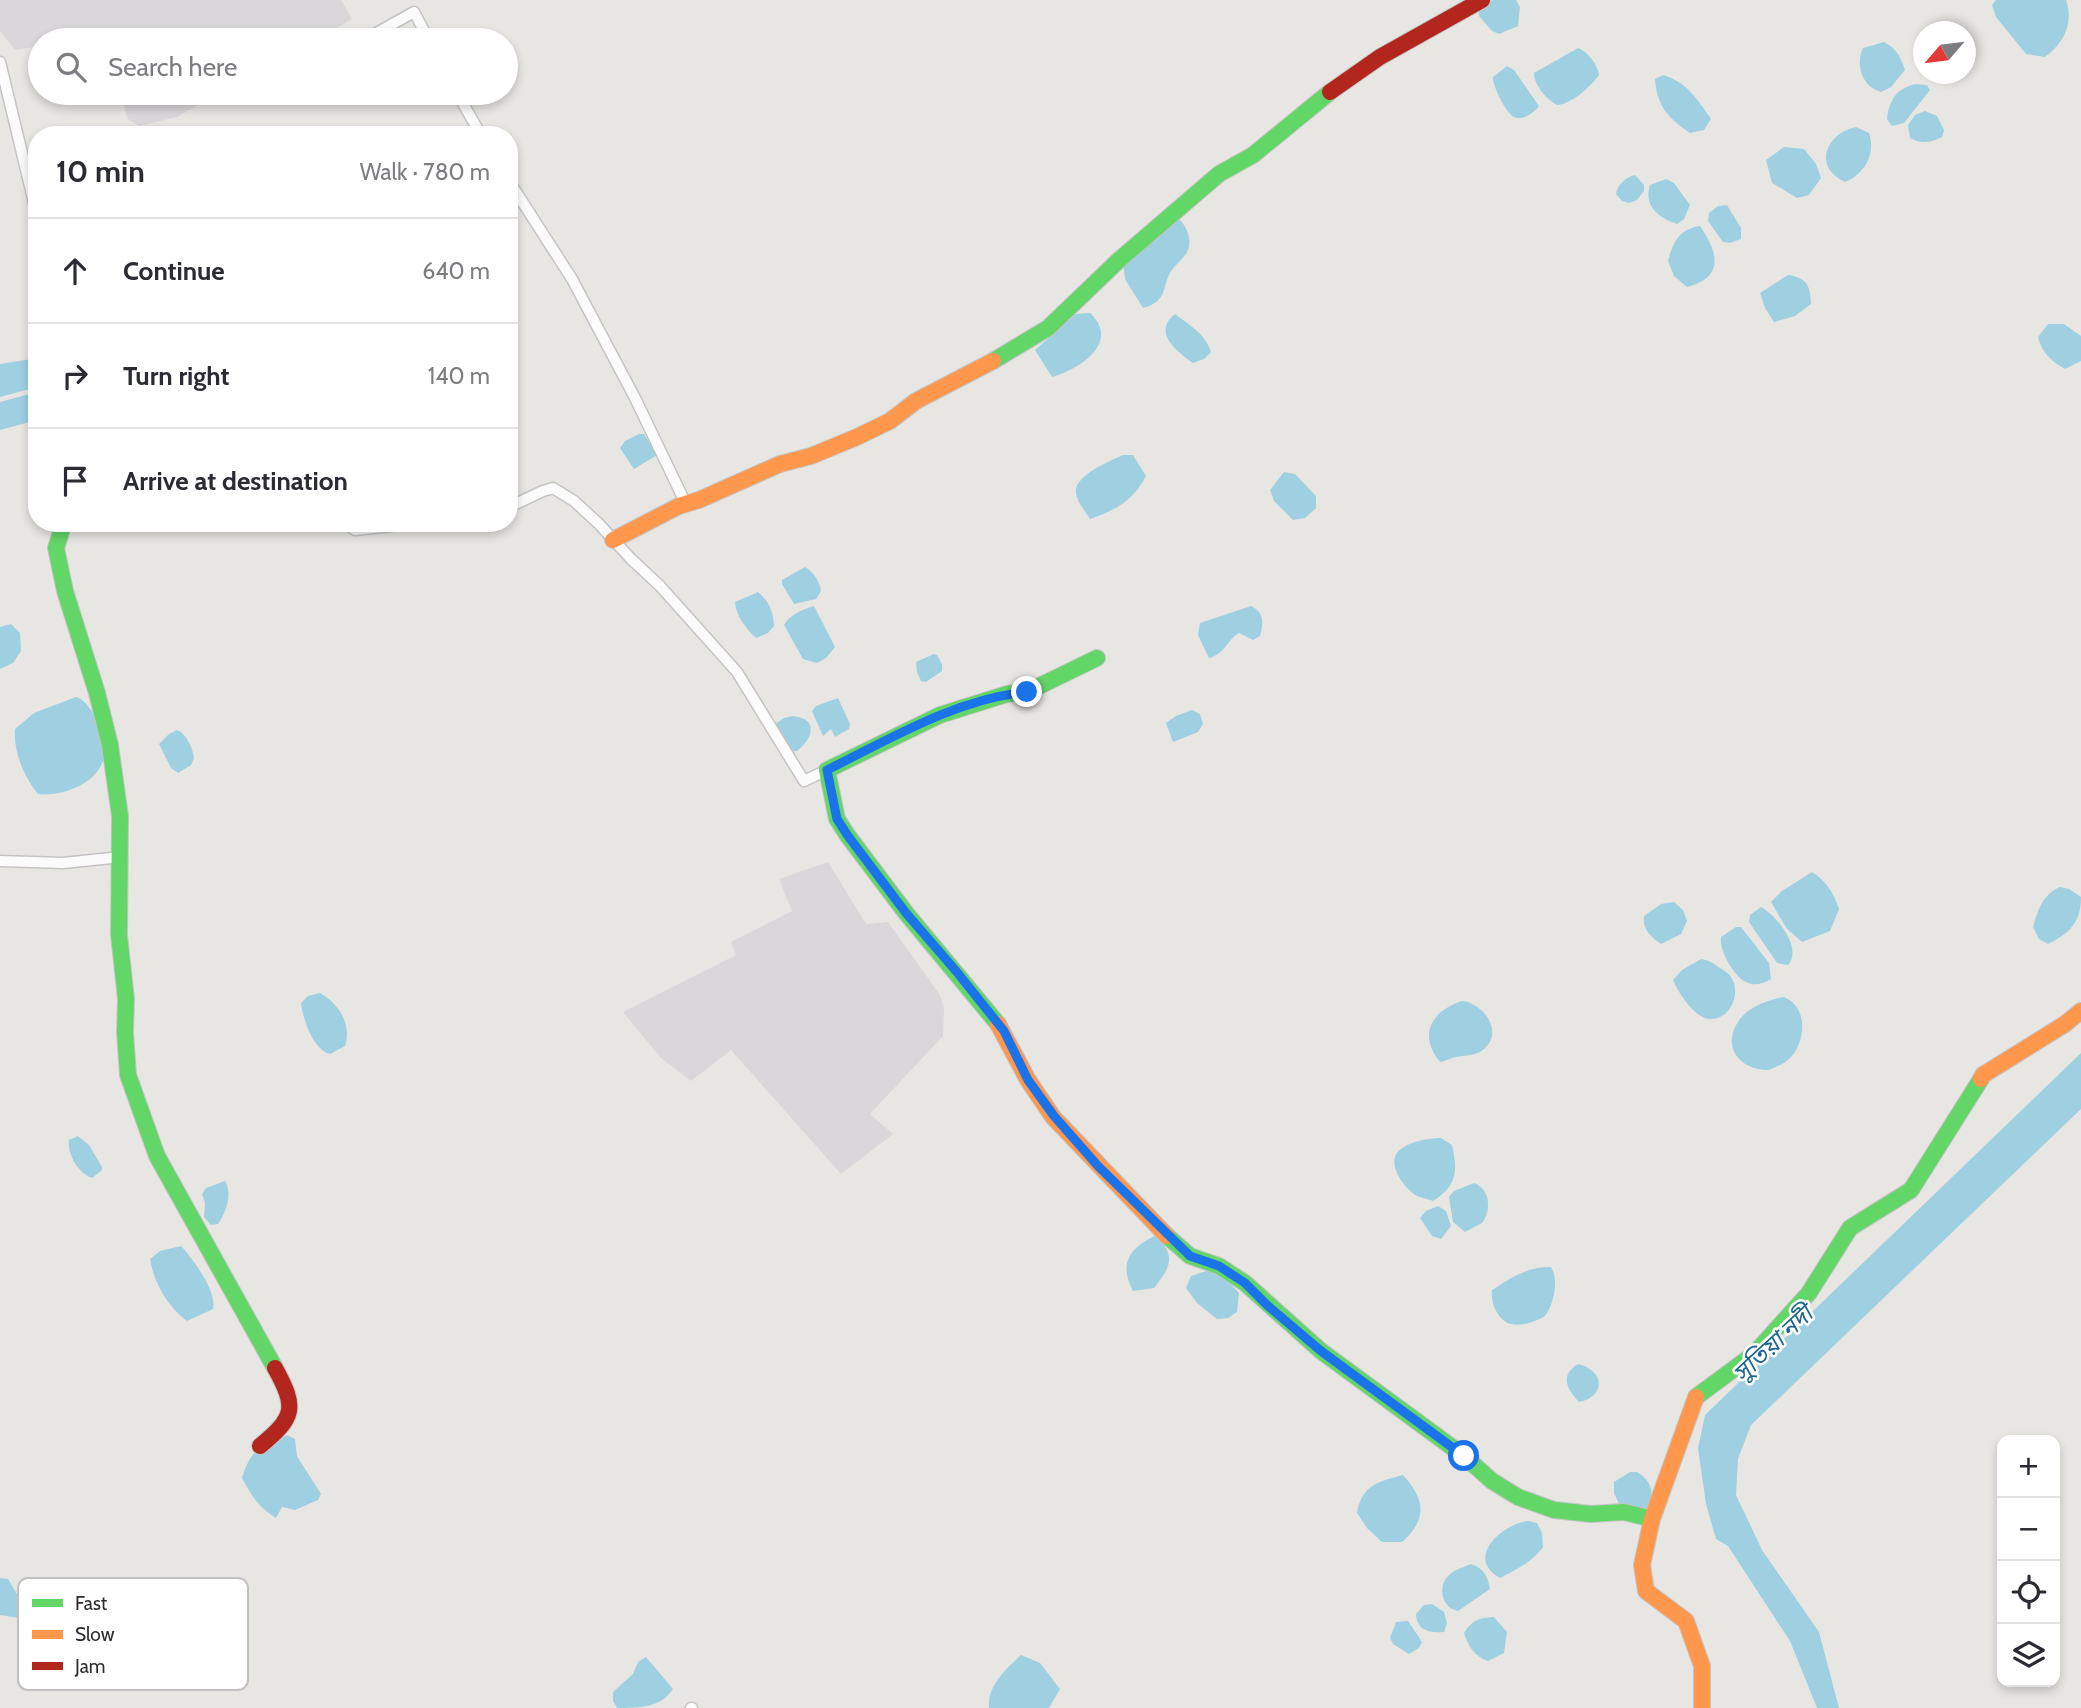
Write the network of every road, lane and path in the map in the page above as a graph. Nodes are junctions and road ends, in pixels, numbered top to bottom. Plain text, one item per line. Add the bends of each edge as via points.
1 (1482, 0) edge
2 (385, 28) edge
3 (423, 28) edge
4 (0, 62) edge
5 (464, 105) edge
6 (476, 126) edge
7 (28, 178) edge
8 (518, 195) edge
9 (518, 504) edge
10 (686, 504) junction
11 (61, 532) edge
12 (613, 540) junction
13 (1097, 658) dead end
14 (827, 770) junction
15 (121, 857) junction
16 (0, 861) edge
17 (2081, 1011) edge
18 (260, 1446) dead end
19 (1652, 1518) junction
20 (1702, 1708) edge

1 - 10 street via 1380,57 1252,155 1219,174 1048,328 916,401 890,421
2 - 3 street via 414,12
4 - 7 street
5 - 6 street
8 - 10 street via 572,279
9 - 12 street via 554,488
10 - 12 street
11 - 15 street via 56,548 65,592 110,745
12 - 14 street via 737,672 804,781
13 - 14 street via 1027,692 940,715
14 - 19 street via 837,819 848,836 1004,1031 1028,1080 1054,1116 1169,1238 1190,1256 1219,1266 1245,1283 1321,1351 1518,1497 1554,1510 1624,1512
15 - 16 street via 63,863
15 - 18 street via 119,935 128,1075 157,1156 284,1384 291,1404 288,1423
17 - 19 street via 1983,1075 1911,1190 1850,1228 1809,1293 1754,1354 1694,1399
19 - 20 street via 1642,1565 1646,1591 1686,1621 1702,1666

